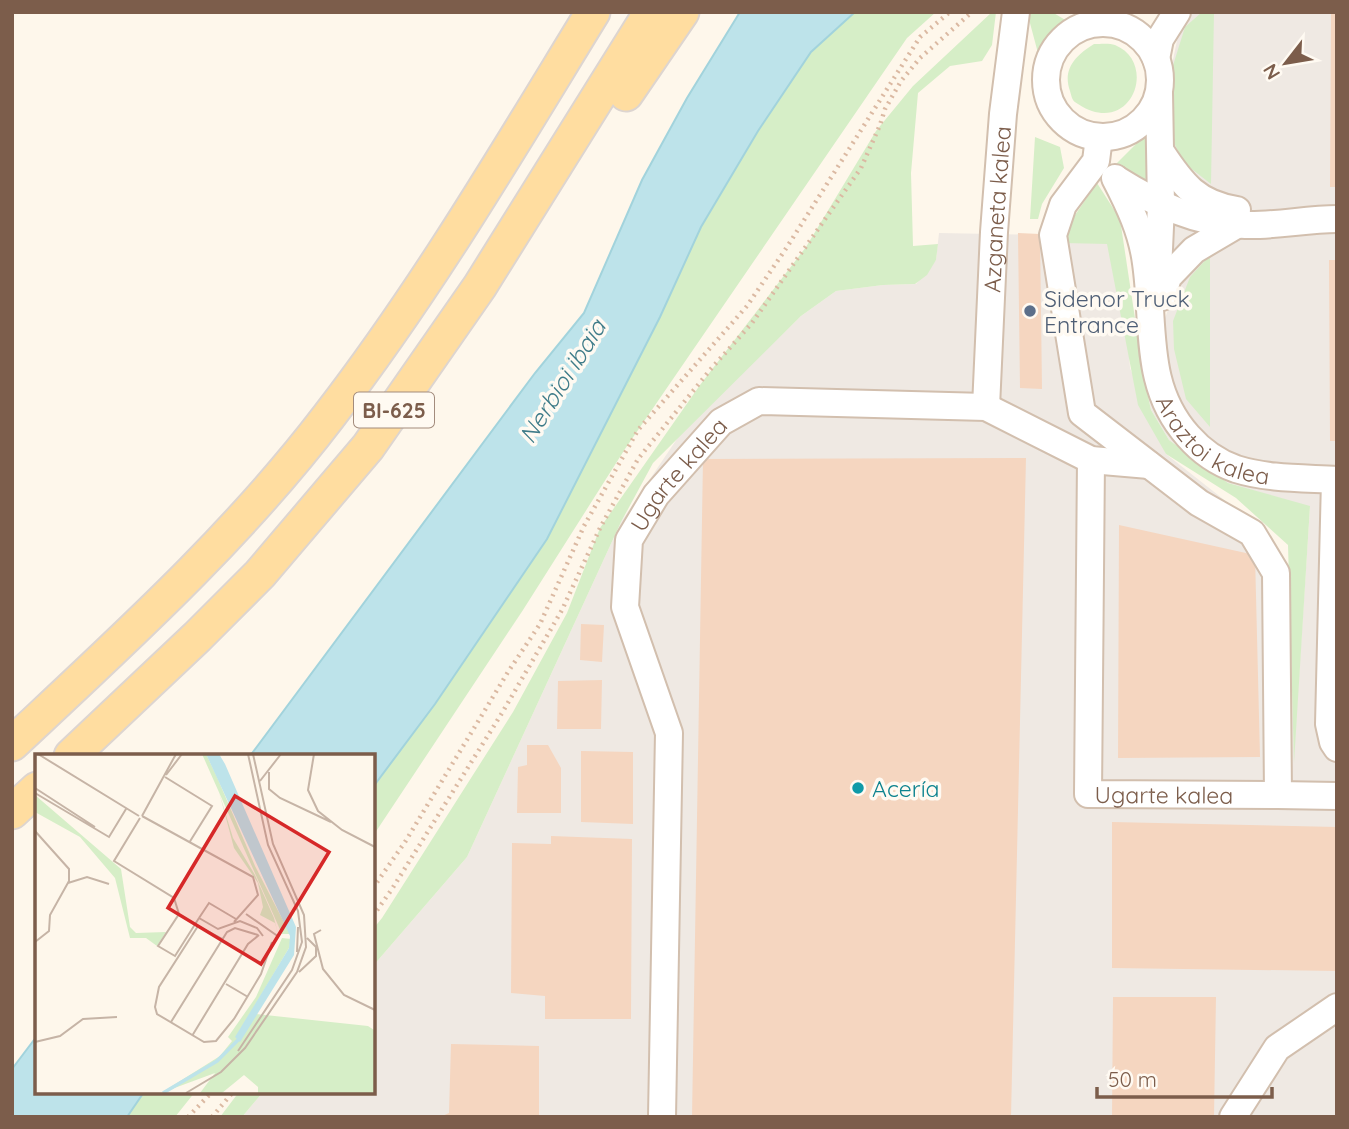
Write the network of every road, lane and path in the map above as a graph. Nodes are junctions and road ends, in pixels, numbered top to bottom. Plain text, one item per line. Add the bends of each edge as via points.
1 (593, 12) edge
2 (651, 12) edge
3 (682, 12) edge
4 (950, 12) edge
5 (972, 12) edge
6 (1069, 12) edge
7 (1177, 12) edge
8 (1016, 13) edge
9 (1104, 20) edge
10 (920, 58) dead end
11 (1156, 59) junction
12 (1046, 87) junction
13 (1158, 92) junction
14 (1161, 152) junction
15 (1103, 158) junction
16 (1161, 205) junction
17 (1324, 219) edge
18 (1238, 224) junction
19 (1152, 329) junction
20 (425, 366) junction
21 (986, 407) junction
22 (1091, 460) junction
23 (1149, 465) junction
24 (1336, 480) edge
25 (12, 744) edge
26 (1337, 748) edge
27 (73, 754) edge
28 (35, 791) edge
29 (1278, 795) junction
30 (1337, 796) edge
31 (12, 812) edge
32 (374, 887) edge
33 (1337, 1007) edge
34 (210, 1094) edge
35 (231, 1094) edge
36 (188, 1117) edge
37 (212, 1117) edge
38 (662, 1117) edge
39 (1233, 1117) edge

1 - 25 main road, BI-625 via 439,259 329,417 224,540
2 - 20 main road, BI-625
3 - 20 main road via 576,169
4 - 32 path via 920,37 747,306 638,430 584,526 540,624
5 - 10 path
6 - 9 street
7 - 11 street via 1160,39
8 - 12 street, Azganeta kalea
8 - 21 street, Azganeta kalea via 994,232
9 - 11 street via 1134,32
9 - 12 street via 1063,39 1053,53
11 - 13 street
12 - 15 street, Azganeta kalea via 1052,106 1064,121
13 - 14 street
13 - 15 street via 1153,107 1137,125 1115,136
14 - 16 street
14 - 17 street, Azganeta kalea via 1184,185 1207,202
15 - 16 street, Azganeta kalea
15 - 19 street via 1141,238
15 - 23 street via 1063,205 1053,235 1082,413
16 - 18 street, Azganeta kalea via 1185,216
16 - 19 street
17 - 18 street, Azganeta kalea
18 - 19 street, Azganeta kalea via 1194,250 1168,277
19 - 24 street, Araztoi kalea via 1162,395 1174,420 1210,458 1255,474
20 - 27 main road, BI-625 via 368,447 260,574
21 - 22 street, Ugarte kalea
21 - 38 street, Ugarte kalea via 759,401 721,422 656,495 629,540 625,607 669,733
22 - 23 street, Ugarte kalea
22 - 29 street, Ugarte kalea via 1088,793
23 - 29 street via 1199,503 1252,533 1276,573
24 - 26 street via 1329,724
28 - 31 main road
29 - 30 street, Ugarte kalea
33 - 39 street via 1277,1048
34 - 36 path
35 - 37 path

